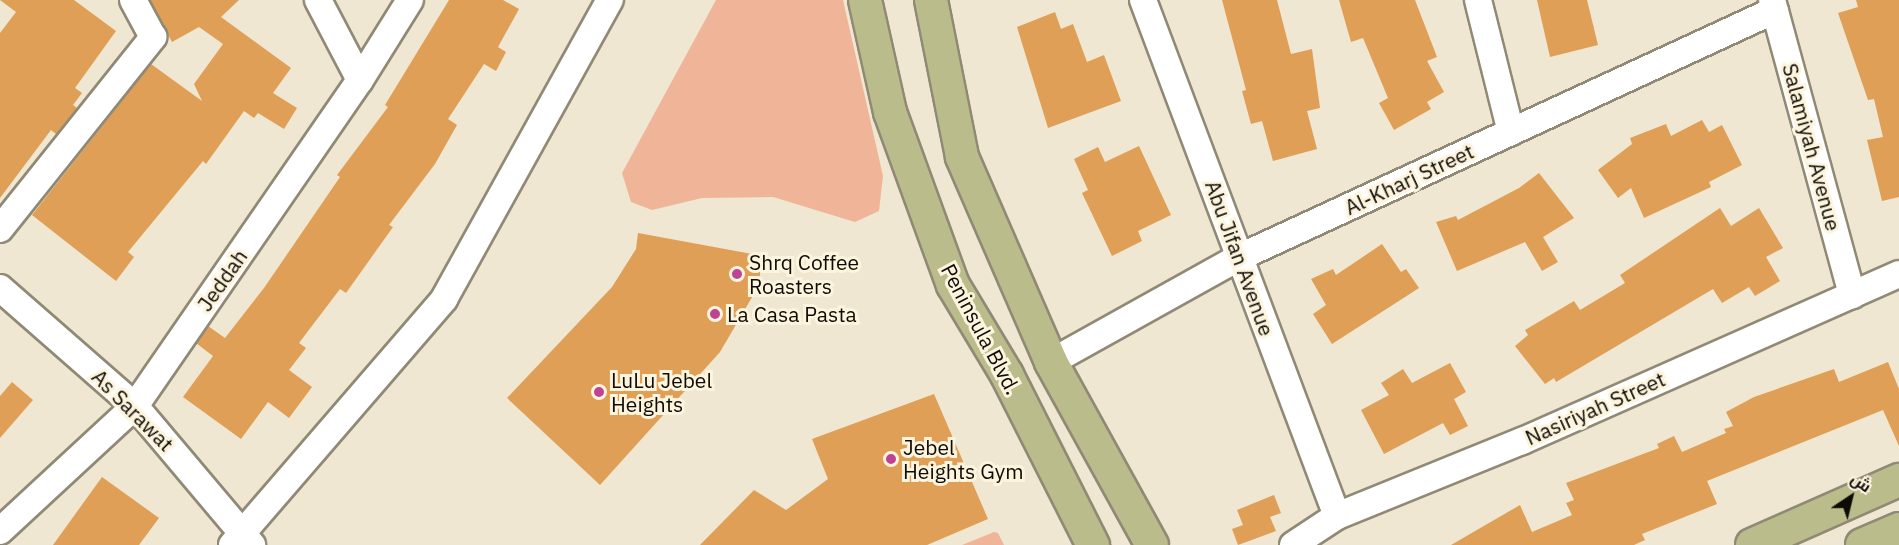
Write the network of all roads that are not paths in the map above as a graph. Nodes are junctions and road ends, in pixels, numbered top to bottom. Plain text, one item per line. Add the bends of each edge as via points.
1 (133, 0) edge
2 (318, 0) edge
3 (403, 0) edge
4 (610, 0) edge
5 (864, 0) edge
6 (931, 0) edge
7 (1143, 0) edge
8 (1478, 0) edge
9 (1774, 5) edge
10 (360, 80) junction
11 (1510, 132) junction
12 (0, 229) edge
13 (1240, 257) junction
14 (1899, 274) edge
15 (0, 288) edge
16 (1852, 295) junction
17 (1051, 362) junction
18 (135, 406) junction
19 (1899, 480) edge
20 (1337, 516) junction
21 (1899, 529) edge
22 (0, 531) edge
23 (243, 541) edge
24 (1767, 542) edge
25 (1093, 545) edge
26 (1152, 545) edge
27 (1293, 545) edge
28 (1862, 545) edge

1 - 12 street via 153,37
2 - 10 street
3 - 10 street, Jeddah
4 - 23 street via 444,299
5 - 25 main road, Peninsula Blvd. via 890,112 953,285 1007,375
6 - 17 main road via 962,157
7 - 13 street, Abu Jifan Avenue
8 - 11 street
9 - 11 street, Al-Kharj Street
9 - 16 street, Salamiyah Avenue
10 - 18 street, Jeddah
11 - 13 street, Al-Kharj Street
13 - 17 street, Al-Kharj Street
13 - 20 street, Abu Jifan Avenue
14 - 16 street, Nasiriyah Street
15 - 18 street, As Sarawat
16 - 20 street, Nasiriyah Street via 1522,441
17 - 26 main road
18 - 22 street, Jeddah
18 - 23 street, As Sarawat
19 - 24 main road
20 - 27 street, Nasiriyah Street
21 - 28 main road

